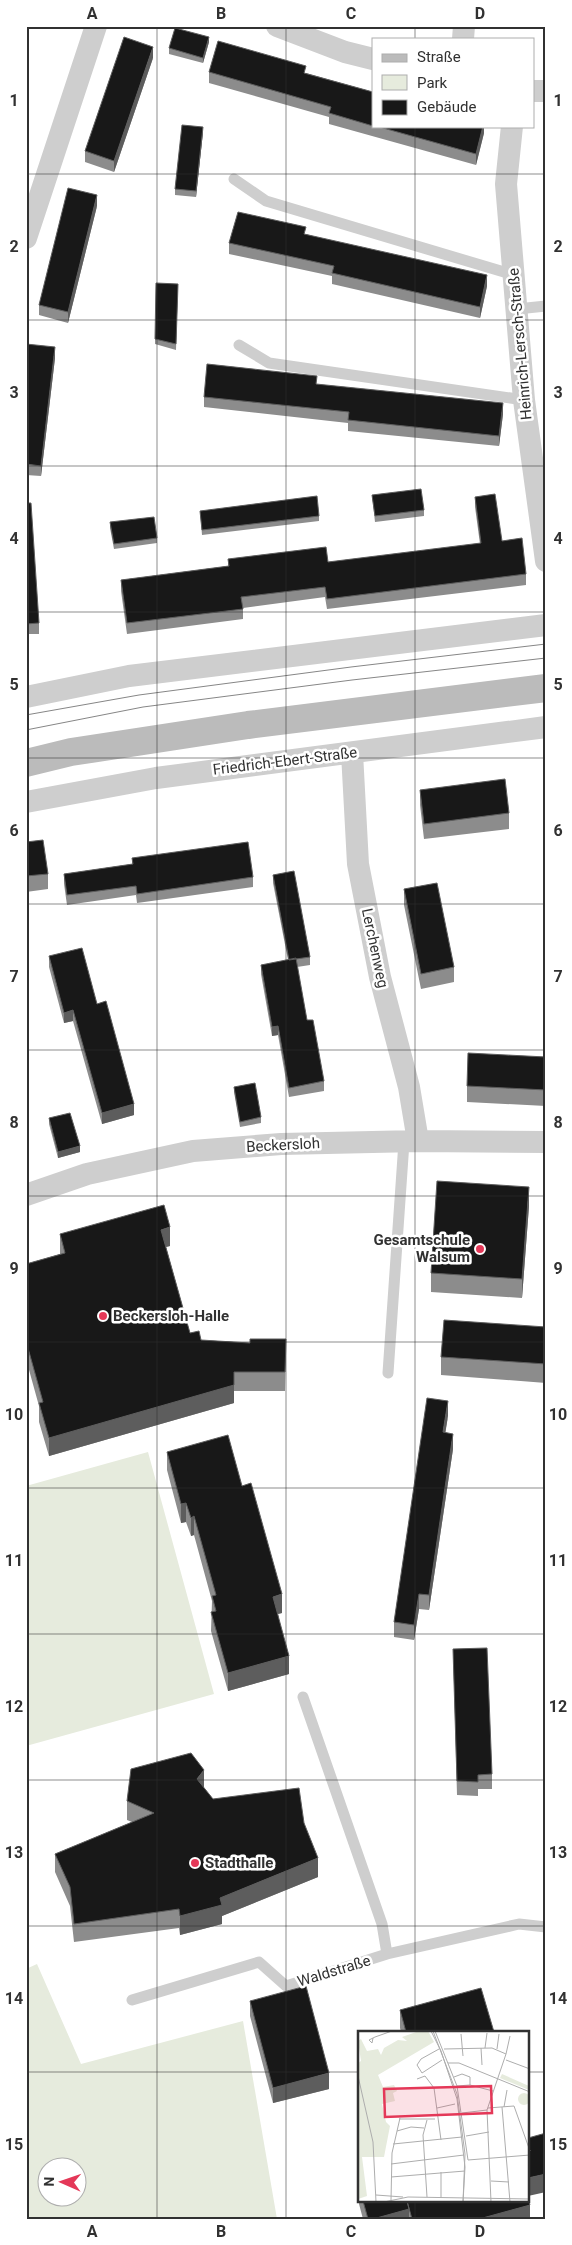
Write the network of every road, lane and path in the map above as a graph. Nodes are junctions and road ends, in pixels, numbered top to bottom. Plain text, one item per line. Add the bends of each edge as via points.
1 (96, 26) edge
2 (277, 26) edge
3 (372, 59) edge
4 (512, 128) edge
5 (234, 179) dead end
6 (27, 233) edge
7 (514, 275) junction
8 (546, 306) edge
9 (517, 309) junction
10 (238, 345) dead end
11 (524, 400) junction
12 (546, 561) edge
13 (546, 625) edge
14 (546, 688) edge
15 (26, 697) edge
16 (546, 727) edge
17 (352, 753) junction
18 (26, 763) edge
19 (26, 802) edge
20 (411, 1141) junction
21 (546, 1142) edge
22 (26, 1195) edge
23 (388, 1373) dead end
24 (303, 1697) dead end
25 (546, 1927) edge
26 (387, 1954) junction
27 (132, 2000) dead end

1 - 6 street
2 - 3 street
4 - 7 street, Heinrich-Lersch-Straße via 506,184
5 - 7 lane via 266,201
7 - 9 street, Heinrich-Lersch-Straße
8 - 9 lane
9 - 11 street, Heinrich-Lersch-Straße
10 - 11 lane via 269,363
11 - 12 street, Heinrich-Lersch-Straße
13 - 15 street via 129,676
14 - 18 main road via 248,725 71,752
16 - 17 street, Friedrich-Ebert-Straße
17 - 19 street, Friedrich-Ebert-Straße via 156,778
17 - 20 street, Lerchenweg via 358,864 380,977 409,1087
20 - 21 street, Beckersloh
20 - 22 street, Beckersloh via 281,1144 193,1151 87,1174
20 - 23 lane
24 - 26 lane via 382,1924
25 - 26 lane, Waldstraße via 519,1924
26 - 27 lane, Waldstraße via 286,1986 259,1962

